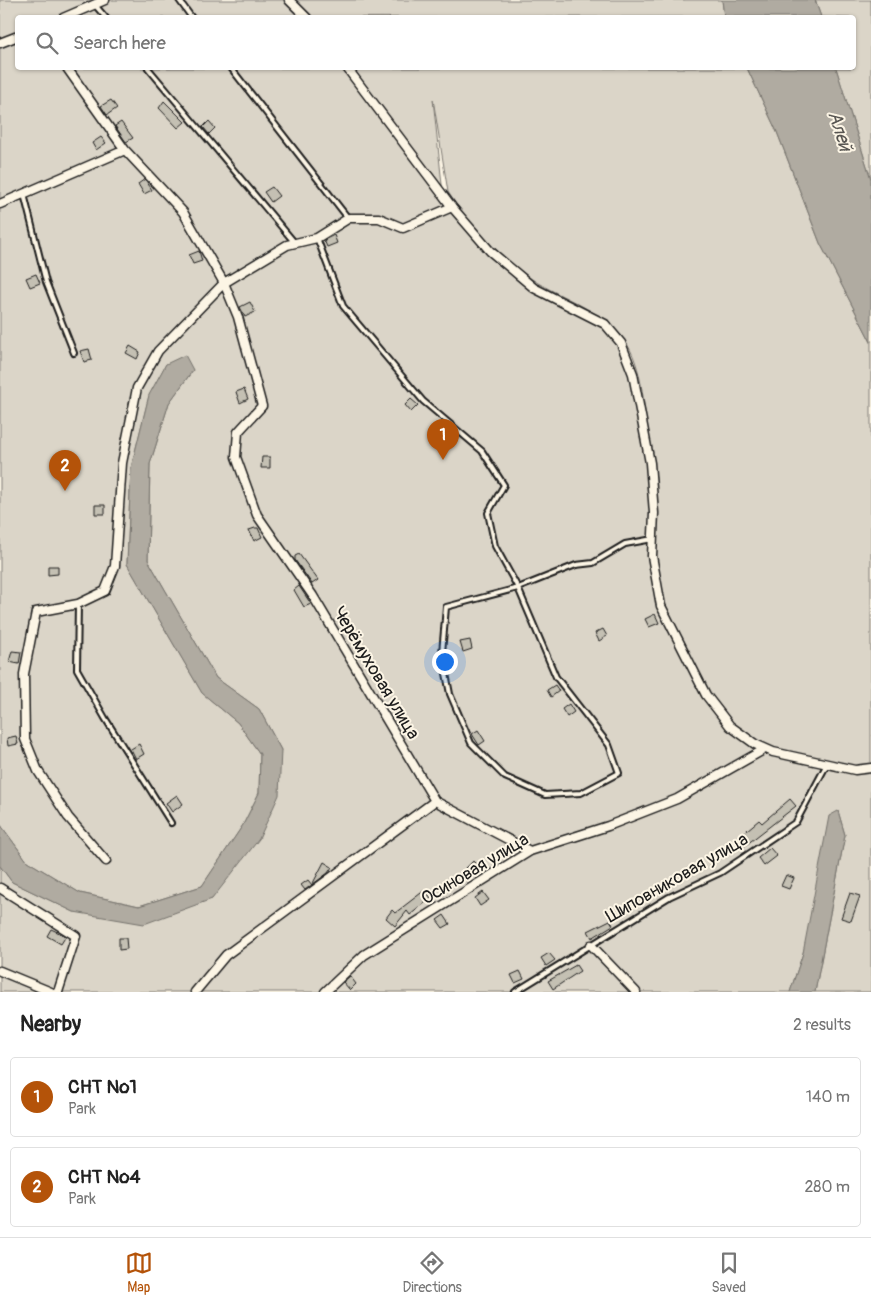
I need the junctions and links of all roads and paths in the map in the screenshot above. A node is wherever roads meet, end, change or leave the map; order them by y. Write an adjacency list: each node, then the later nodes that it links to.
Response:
1 (104, 0): 4 (street)
2 (179, 0): 7 (lane)
3 (289, 0): 8 (street)
4 (95, 5): 5 (street); 6 (lane)
5 (70, 15)
6 (103, 15)
7 (190, 15)
8 (304, 15)
9 (15, 37): 10 (street)
10 (0, 44)
11 (68, 70): 15 (street)
12 (150, 70): 21 (lane)
13 (233, 70): 19 (lane)
14 (349, 70): 18 (street)
15 (125, 150): 16 (street); 22 (street)
16 (24, 194): 17 (street); 23 (lane)
17 (0, 204)
18 (452, 207): 19 (street); 24 (street)
19 (349, 218): 20 (street)
20 (317, 238): 21 (street); 25 (lane)
21 (295, 243): 22 (street)
22 (224, 283): 26 (street); 30 (street, Черёмуховая улица)
23 (74, 353)
24 (653, 539): 25 (lane); 27 (street)
25 (518, 588): 25 (lane)
26 (78, 604): 31 (lane); 33 (street)
27 (765, 749): 28 (street); 32 (street, Осиновая улица)
28 (827, 764): 29 (street); 35 (lane, Шиповниковая улица)
29 (871, 768)
30 (435, 802): 32 (street); 39 (street)
31 (171, 823)
32 (530, 851): 40 (street, Осиновая улица)
33 (106, 861)
34 (0, 888): 38 (street)
35 (592, 945): 41 (lane, Шиповниковая улица); 42 (street)
36 (0, 971): 37 (street)
37 (51, 992)
38 (58, 992)
39 (194, 992)
40 (325, 992)
41 (515, 992)
42 (636, 992)

